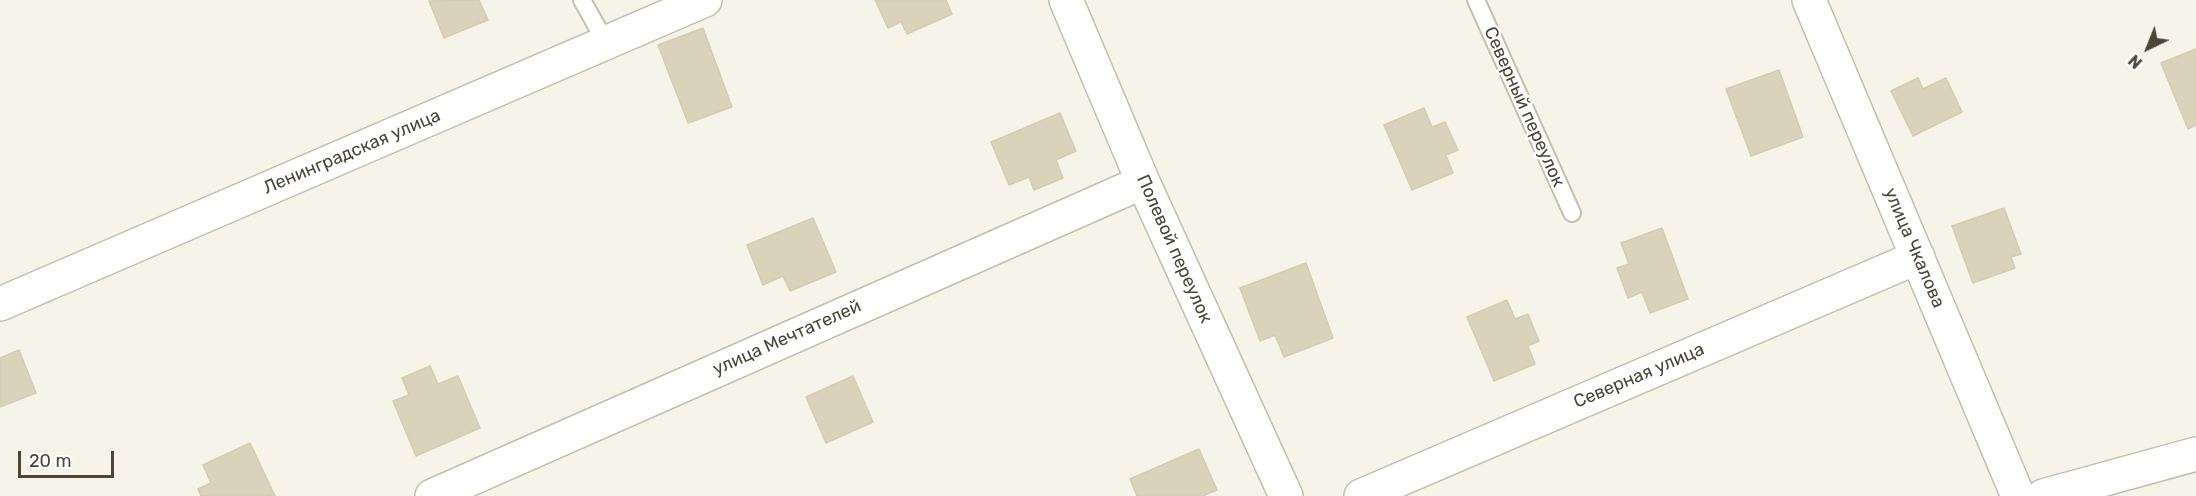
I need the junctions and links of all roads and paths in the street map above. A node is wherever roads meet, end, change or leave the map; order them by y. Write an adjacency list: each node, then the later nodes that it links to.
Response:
1 (582, 0): 6 (lane)
2 (705, 0): 6 (street, Ленинградская улица)
3 (1066, 0): 7 (street, Полевой переулок)
4 (1476, 0): 8 (lane, Северный переулок)
5 (1809, 0): 9 (street, улица Чкалова)
6 (606, 43): 10 (street, Ленинградская улица)
7 (1143, 182): 12 (street, улица Мечтателей); 13 (street, Полевой переулок)
8 (1572, 213)
9 (1918, 257): 14 (street, Северная улица); 15 (street, улица Чкалова)
10 (0, 304)
11 (2196, 454): 16 (street)
12 (432, 496)
13 (1286, 496)
14 (1361, 496)
15 (2018, 496)
16 (2043, 496)

